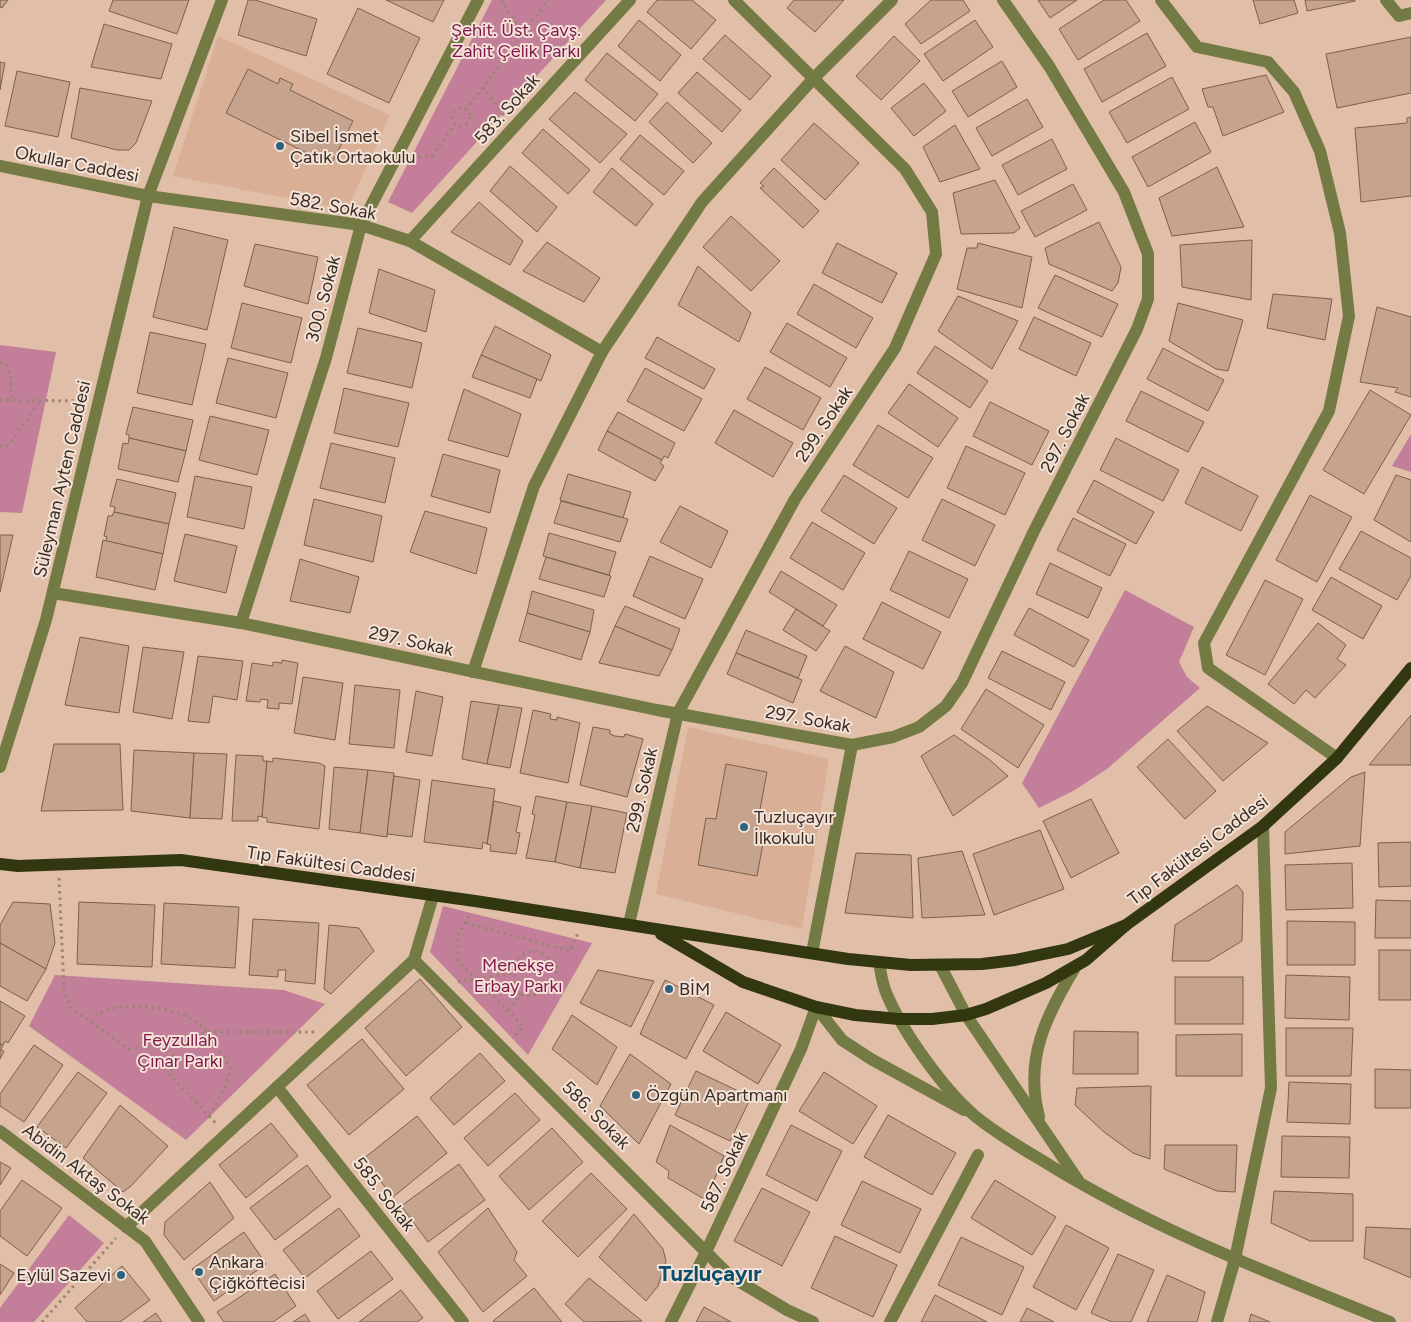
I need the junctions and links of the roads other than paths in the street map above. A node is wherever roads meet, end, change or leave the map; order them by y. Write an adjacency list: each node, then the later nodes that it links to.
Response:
1 (222, 0): 12 (street, Süleyman Ayten Caddesi)
2 (478, 0): 13 (street, 300. Sokak)
3 (630, 0): 14 (street, 583. Sokak)
4 (734, 0): 10 (street, 299. Sokak)
5 (892, 0): 10 (street)
6 (1003, 0): 21 (street, 297. Sokak)
7 (1161, 0): 22 (street)
8 (1386, 0): 9 (street)
9 (1411, 14)
10 (812, 79): 15 (street); 20 (street, 299. Sokak)
11 (0, 166): 12 (street, Okullar Caddesi)
12 (148, 196): 13 (street, 582. Sokak); 16 (street, Süleyman Ayten Caddesi)
13 (361, 225): 14 (street, 582. Sokak); 17 (street, 300. Sokak)
14 (410, 241): 15 (street, 582. Sokak)
15 (602, 352): 19 (street)
16 (53, 593): 17 (street, 297. Sokak); 23 (street, Süleyman Ayten Caddesi)
17 (241, 623): 19 (street, 297. Sokak)
18 (1411, 668): 22 (main road, Tıp Fakültesi Caddesi)
19 (473, 672): 20 (street, 297. Sokak)
20 (678, 713): 21 (street, 297. Sokak); 27 (street, 299. Sokak)
21 (852, 745): 30 (street)
22 (1337, 758): 24 (main road, Tıp Fakültesi Caddesi)
23 (0, 767)
24 (1263, 826): 28 (main road, Tıp Fakültesi Caddesi); 46 (street)
25 (0, 864): 26 (main road, Tıp Fakültesi Caddesi)
26 (433, 896): 27 (main road, Tıp Fakültesi Caddesi); 31 (street)
27 (629, 924): 29 (main road, Tıp Fakültesi Caddesi)
28 (1126, 925): 33 (main road); 34 (main road)
29 (654, 930): 30 (main road); 35 (main road)
30 (812, 953): 32 (main road)
31 (414, 960): 38 (street); 45 (street, 586. Sokak)
32 (879, 962): 33 (main road); 37 (street)
33 (940, 965): 36 (street)
34 (1076, 966): 36 (main road); 40 (street)
35 (816, 1007): 37 (main road); 39 (street); 45 (street, 587. Sokak)
36 (966, 1015): 37 (main road); 40 (street)
37 (899, 1019): 39 (street)
38 (277, 1087): 44 (street); 49 (street, 585. Sokak)
39 (974, 1115): 43 (street)
40 (1042, 1127): 43 (street)
41 (0, 1130): 44 (street, Abidin Aktaş Sokak)
42 (978, 1155): 52 (street)
43 (1081, 1184): 46 (street)
44 (126, 1227): 48 (street, Abidin Aktaş Sokak)
45 (706, 1252): 47 (street, 586. Sokak); 50 (street, 587. Sokak)
46 (1235, 1259): 53 (street); 54 (street)
47 (786, 1316): 51 (street, 586. Sokak)
48 (199, 1322)
49 (463, 1322)
50 (670, 1322)
51 (813, 1322)
52 (890, 1322)
53 (1217, 1322)
54 (1390, 1322)

